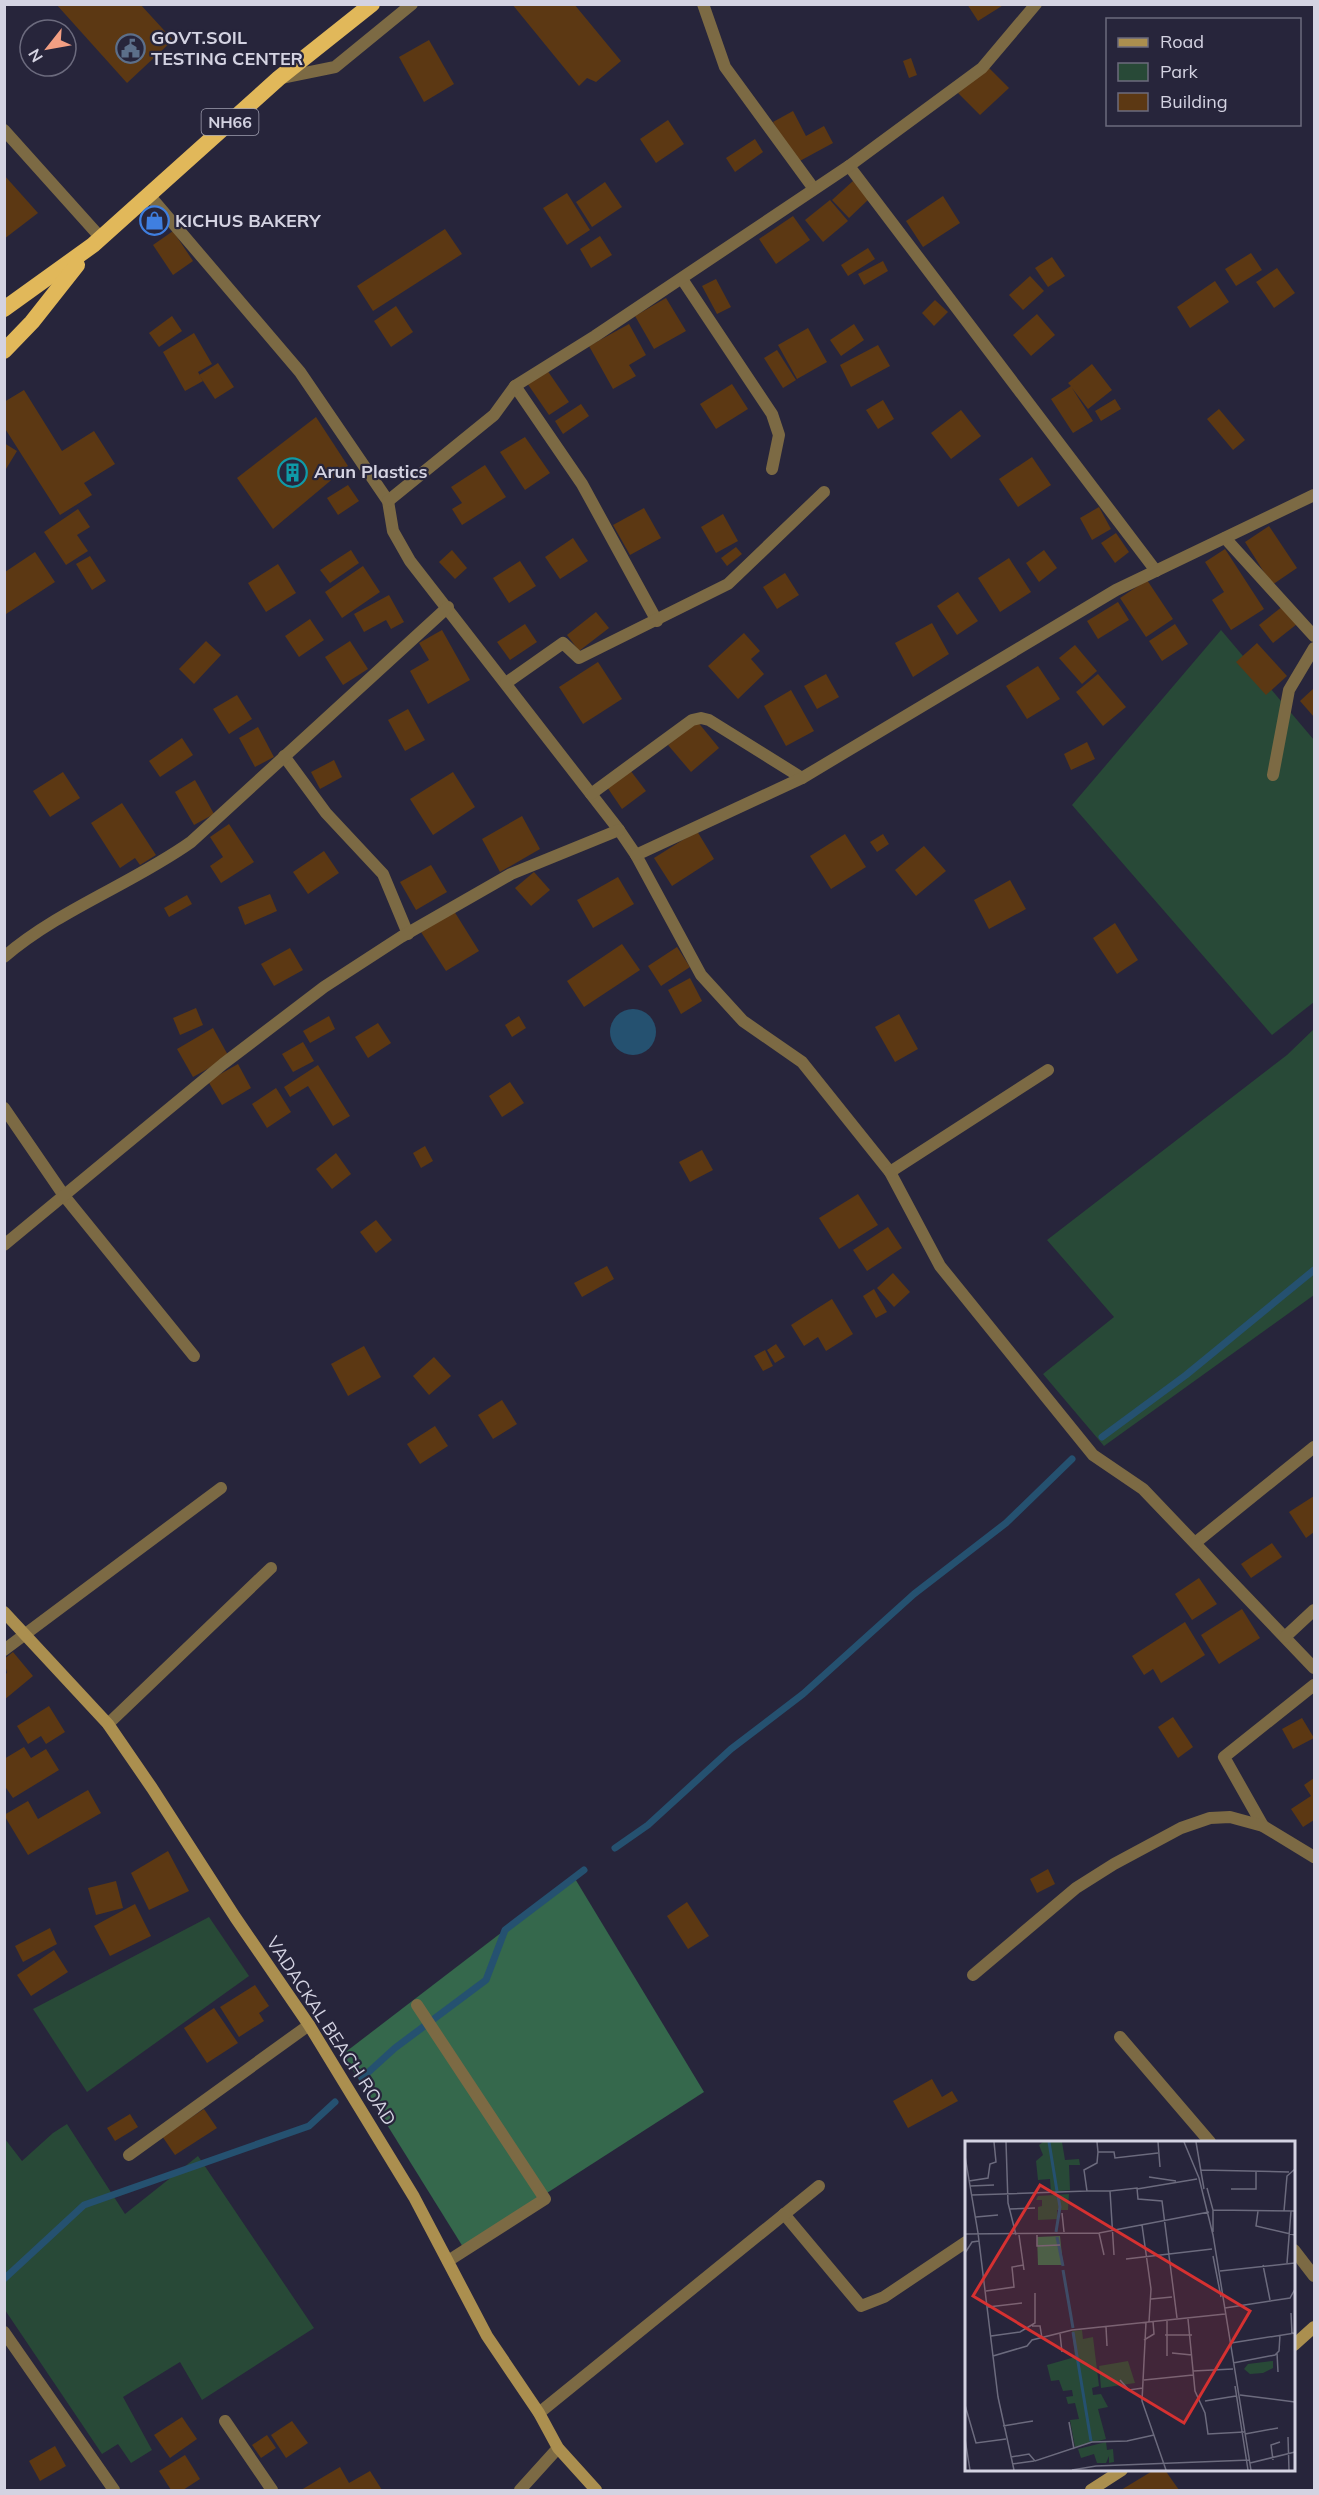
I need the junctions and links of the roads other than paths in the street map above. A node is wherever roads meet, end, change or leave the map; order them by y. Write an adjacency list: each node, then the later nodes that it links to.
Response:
1 (372, 4): 5 (highway, NH66)
2 (412, 4): 5 (street)
3 (704, 4): 8 (street)
4 (1036, 4): 7 (street)
5 (279, 78): 9 (highway, NH66)
6 (4, 130): 10 (street)
7 (849, 166): 8 (street); 20 (street)
8 (814, 189): 11 (street)
9 (149, 195): 10 (highway, NH66); 18 (street)
10 (97, 242): 12 (highway, NH66); 13 (highway, NH66)
11 (682, 279): 14 (street); 15 (street)
12 (4, 309)
13 (4, 351)
14 (515, 386): 18 (street); 22 (street)
15 (772, 469)
16 (824, 492): 22 (street)
17 (1314, 495): 19 (street)
18 (388, 501): 21 (street)
19 (1225, 538): 20 (street); 23 (street)
20 (1156, 571): 28 (street)
21 (448, 607): 25 (street); 26 (street)
22 (657, 621): 25 (street)
23 (1314, 636)
24 (1314, 648): 27 (street)
25 (506, 683): 29 (street)
26 (285, 756): 32 (street); 33 (street)
27 (1273, 775)
28 (802, 778): 29 (street); 31 (street)
29 (591, 794): 30 (street)
30 (619, 830): 31 (street); 32 (street)
31 (636, 855): 36 (street)
32 (408, 934): 37 (street)
33 (4, 957)
34 (1048, 1070): 36 (street)
35 (4, 1108): 37 (street)
36 (890, 1172): 42 (street)
37 (65, 1197): 38 (street); 39 (street)
38 (4, 1245)
39 (194, 1356)
40 (1314, 1447): 42 (street)
41 (221, 1488): 46 (street)
42 (1195, 1543): 47 (street)
43 (271, 1568): 51 (street)
44 (1314, 1610): 47 (street)
45 (4, 1612): 46 (main road, VADACKAL BEACH ROAD)
46 (26, 1635): 48 (street); 51 (main road, VADACKAL BEACH ROAD)
47 (1285, 1637): 49 (street)
48 (4, 1650)
49 (1314, 1668)
50 (1314, 1685): 52 (street)
51 (108, 1724): 56 (main road, VADACKAL BEACH ROAD)
52 (1263, 1826): 53 (street); 54 (street)
53 (1314, 1857)
54 (973, 1975)
55 (420, 2011): 64 (street)
56 (309, 2025): 59 (street); 64 (main road, VADACKAL BEACH ROAD)
57 (1120, 2037): 58 (street)
58 (1209, 2141)
59 (129, 2155)
60 (819, 2186): 61 (street)
61 (784, 2214): 62 (street); 69 (street)
62 (965, 2243)
63 (1295, 2252): 65 (street)
64 (448, 2261): 69 (main road, VADACKAL BEACH ROAD)
65 (1314, 2276)
66 (1314, 2327): 68 (main road)
67 (4, 2332): 73 (street)
68 (1295, 2343)
69 (539, 2413): 71 (main road, VADACKAL BEACH ROAD)
70 (225, 2421): 74 (street)
71 (558, 2448): 75 (street); 76 (main road, VADACKAL BEACH ROAD)
72 (1119, 2471): 77 (main road)
73 (114, 2490)
74 (272, 2490)
75 (520, 2490)
76 (596, 2490)
77 (1091, 2490)

